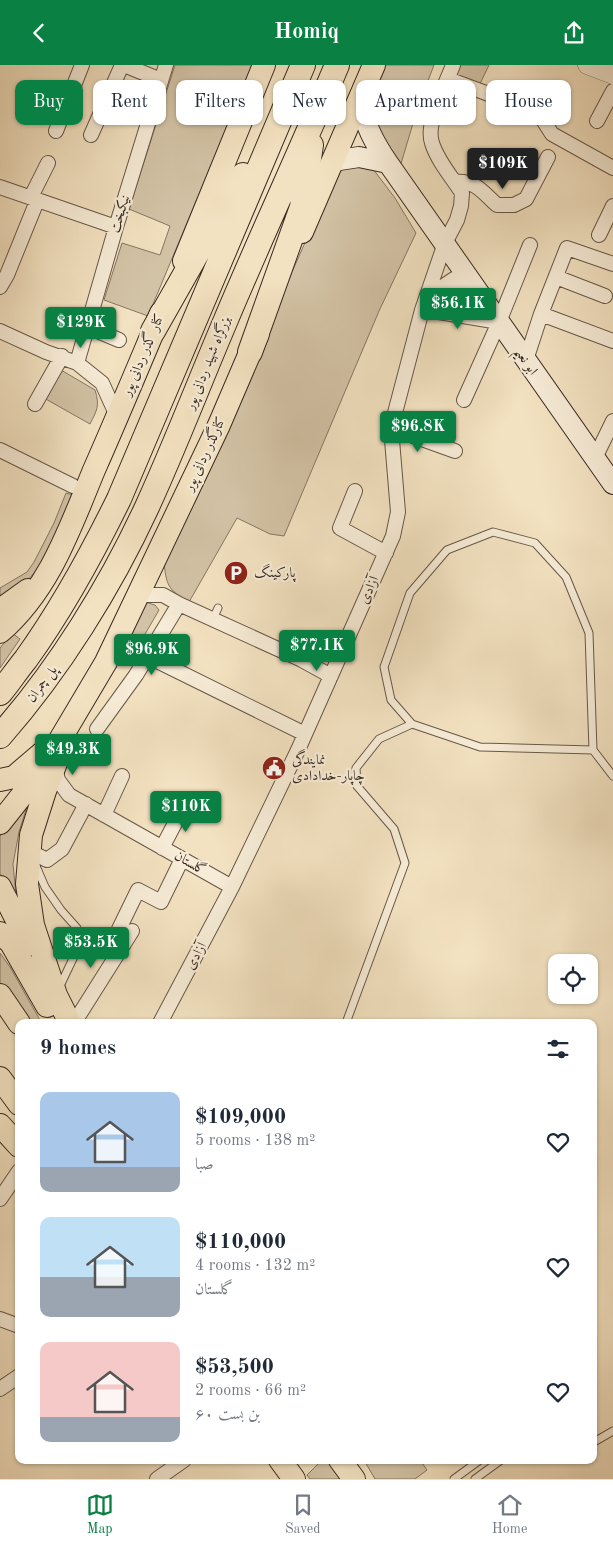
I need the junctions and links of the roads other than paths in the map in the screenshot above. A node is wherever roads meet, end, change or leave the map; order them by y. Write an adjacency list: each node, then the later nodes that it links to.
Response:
1 (82, 65): 25 (street)
2 (123, 65): 12 (street); 26 (street)
3 (166, 65): 12 (street, نیکبخت)
4 (264, 65): 50 (main road, کنار گذر ردانی پور)
5 (303, 65): 13 (highway, بزرگراه شهید ردانی پور)
6 (337, 65): 14 (highway, بزرگراه شهید ردانی پور)
7 (374, 65): 15 (main road, کنارگذر ردانی پور)
8 (453, 65): 11 (street, آزادی)
9 (592, 66): 10 (street)
10 (613, 75)
11 (448, 79): 31 (street); 32 (street, آزادی)
12 (161, 80)
13 (297, 80)
14 (331, 80)
15 (368, 80)
16 (613, 91): 18 (street)
17 (356, 107): 28 (main road, کنارگذر ردانی پور)
18 (597, 121)
19 (147, 125): 36 (street, نیکبخت)
20 (274, 125): 50 (highway)
21 (278, 125): 74 (highway, بزرگراه شهید ردانی پور)
22 (312, 125): 75 (highway, بزرگراه شهید ردانی پور)
23 (315, 125): 53 (highway)
24 (366, 125): 30 (main road, ابو نعیم)
25 (56, 131)
26 (92, 135)
27 (548, 157): 32 (street)
28 (333, 161): 30 (main road); 53 (main road, کنارگذر ردانی پور)
29 (48, 163): 34 (street)
30 (388, 163): 38 (main road, ابو نعیم)
31 (613, 168)
32 (455, 182): 38 (street, آزادی)
33 (0, 187): 34 (street)
34 (37, 201): 36 (street); 43 (street)
35 (613, 206): 37 (street)
36 (116, 227): 48 (street, نیکبخت)
37 (598, 235)
38 (445, 243): 42 (main road, ابو نعیم); 45 (street, آزادی)
39 (530, 245): 47 (street)
40 (613, 265): 41 (street)
41 (556, 277): 44 (street); 46 (street)
42 (469, 278): 45 (street); 47 (main road, ابو نعیم)
43 (0, 287)
44 (605, 296)
45 (422, 310): 47 (street); 61 (street, آزادی)
46 (541, 314): 52 (street); 55 (street)
47 (499, 322): 55 (main road, ابو نعیم); 57 (street)
48 (88, 327): 51 (street); 56 (street, نیکبخت)
49 (0, 331): 54 (street)
50 (153, 331): 59 (main road, کنار گذر ردانی پور)
51 (119, 340)
52 (613, 341)
53 (250, 352): 69 (main road, کنارگذر ردانی پور)
54 (62, 357): 56 (street); 58 (street)
55 (526, 360): 64 (main road, ابو نعیم)
56 (77, 363): 59 (street)
57 (464, 400)
58 (35, 404)
59 (117, 416): 73 (main road, کنار گذر ردانی پور)
60 (613, 421): 64 (street)
61 (391, 428): 63 (street); 68 (street, آزادی)
62 (0, 450): 66 (street)
63 (455, 451)
64 (595, 458): 65 (main road, ابو نعیم)
65 (613, 485)
66 (73, 486)
67 (355, 491): 68 (street)
68 (386, 553): 78 (street, آزادی)
69 (149, 573): 70 (main road, کنارگذر ردانی پور); 71 (street)
70 (139, 595): 71 (street); 77 (main road, کنارگذر ردانی پور)
71 (163, 595): 72 (street)
72 (179, 604): 76 (street); 78 (street)
73 (4, 624)
74 (38, 642): 79 (highway, پل چمران)
75 (63, 654): 83 (highway, پل چمران)
76 (147, 656): 81 (street); 82 (street)
77 (106, 662): 85 (main road); 88 (main road); 94 (main road, کنارگذر ردانی پور)
78 (331, 676): 82 (street, آزادی)
79 (0, 693)
80 (412, 725): 84 (lane); 84 (lane); 108 (lane)
81 (97, 729)
82 (305, 735): 99 (street, آزادی)
83 (0, 736)
84 (593, 750): 87 (lane)
85 (55, 767): 89 (street); 90 (main road)
86 (122, 776): 93 (street)
87 (613, 776)
88 (0, 780)
89 (69, 795): 90 (street); 91 (street, گلستان)
90 (42, 799): 96 (main road)
91 (86, 804): 93 (street, گلستان); 96 (street)
92 (185, 804): 95 (street)
93 (104, 815): 95 (street, گلستان)
94 (0, 823)
95 (162, 848): 97 (street, گلستان)
96 (29, 851): 102 (main road); 102 (lane)
97 (182, 859): 99 (street, گلستان); 106 (street)
98 (0, 887): 102 (main road)
99 (232, 887): 107 (street, آزادی)
100 (0, 933): 104 (main road)
101 (0, 995): 103 (main road)
102 (56, 995): 105 (main road)
103 (16, 1019)
104 (54, 1019)
105 (70, 1019)
106 (74, 1019)
107 (162, 1019)
108 (347, 1019)
109 (0, 1078): 110 (main road)
110 (15, 1099)
111 (0, 1125): 112 (main road)
112 (15, 1142)
113 (15, 1174): 114 (street)
114 (5, 1182): 115 (street)
115 (0, 1199)
116 (0, 1319): 117 (street)
117 (15, 1325)
118 (15, 1378): 119 (street)
119 (0, 1389)
120 (613, 1431): 121 (lane)
121 (597, 1440)
122 (178, 1464): 127 (street)
123 (283, 1464): 128 (main road)
124 (343, 1464): 129 (main road)
125 (475, 1464): 130 (lane)
126 (495, 1464): 131 (lane)
127 (157, 1479)
128 (294, 1479)
129 (354, 1479)
130 (454, 1479)
131 (475, 1479)

